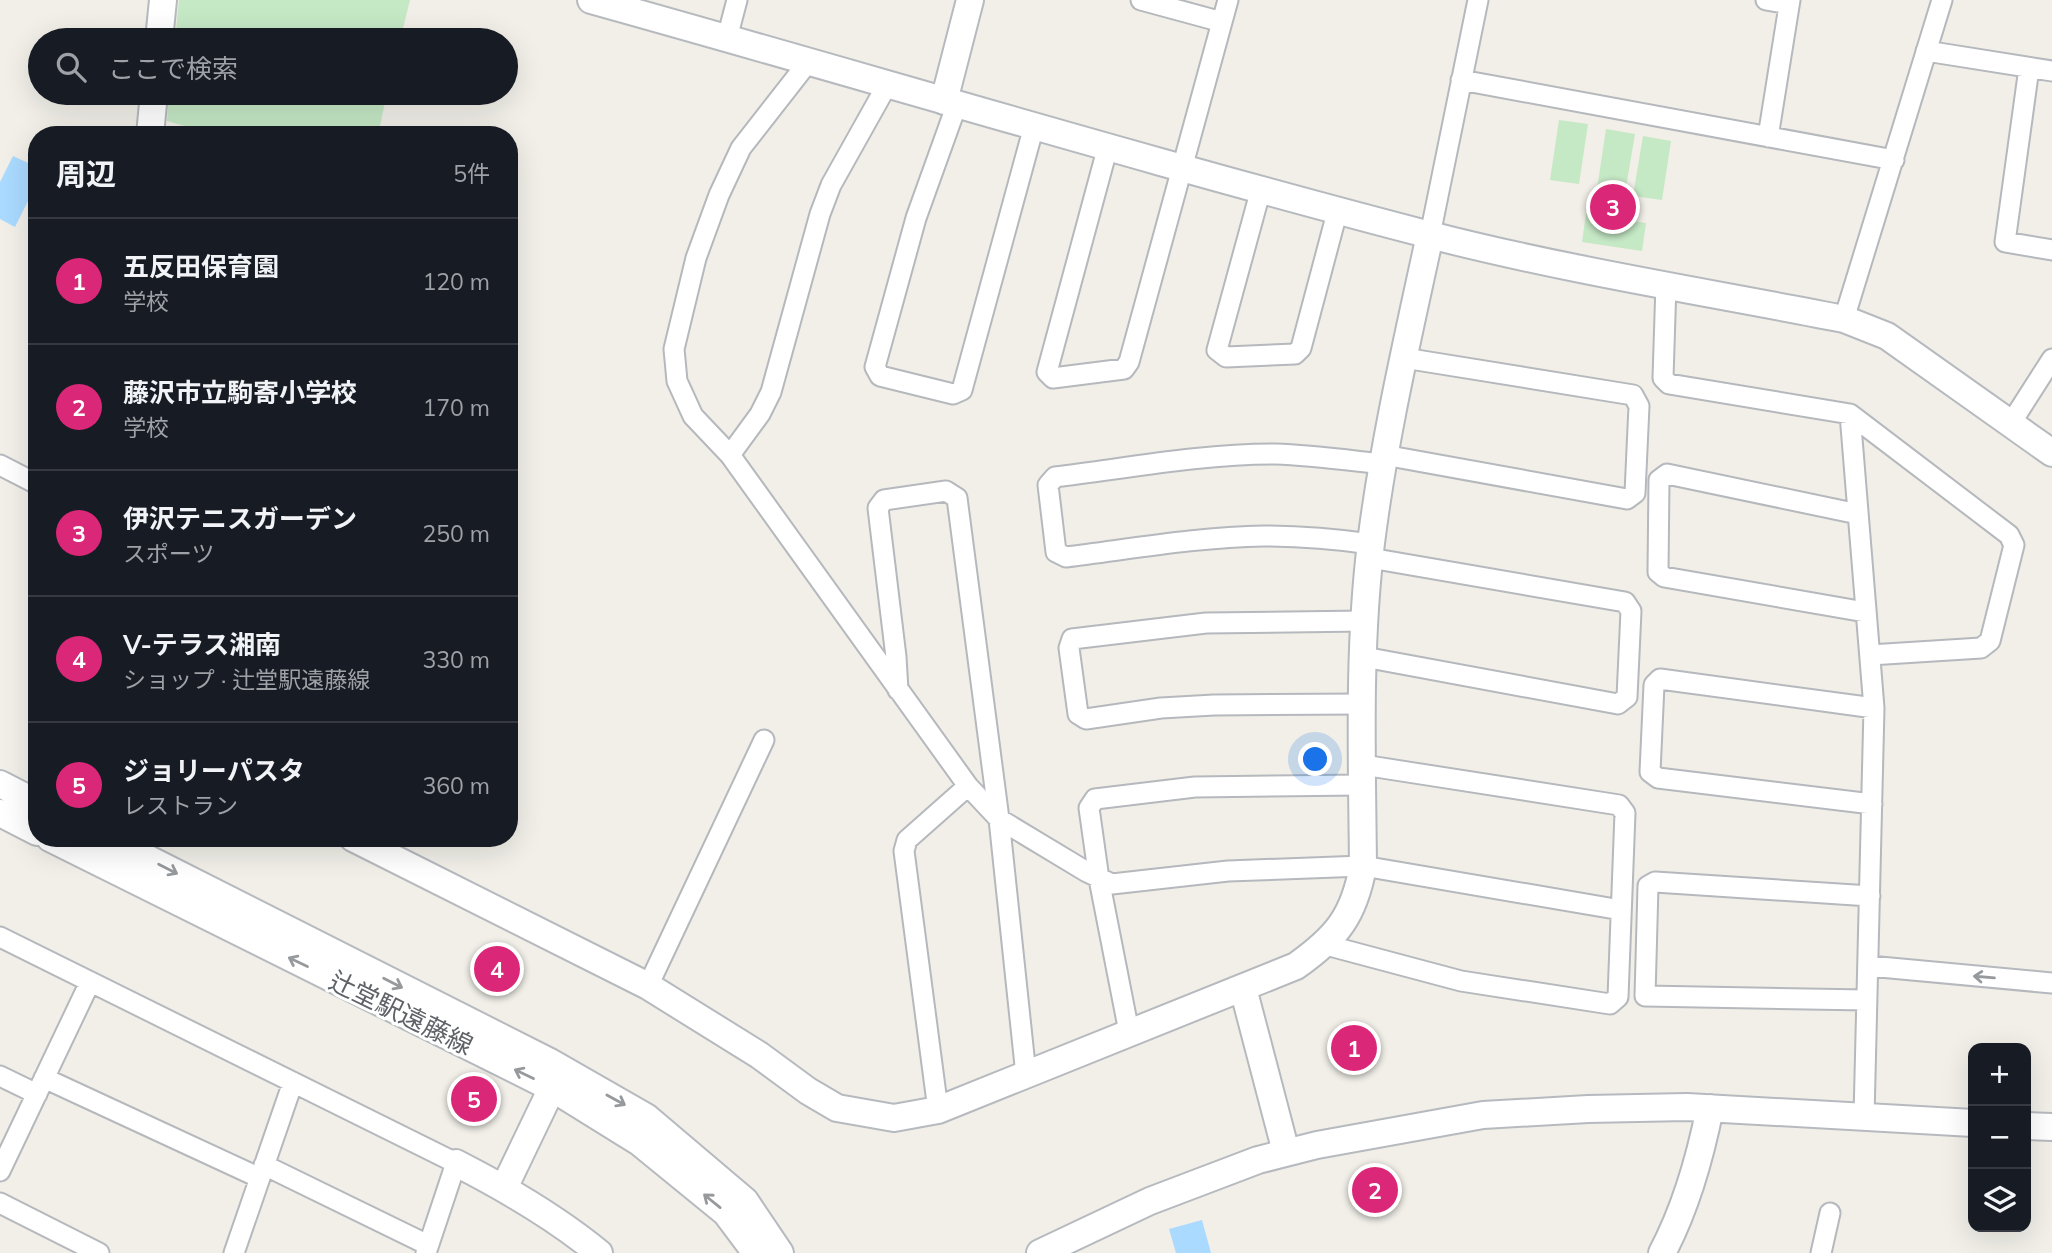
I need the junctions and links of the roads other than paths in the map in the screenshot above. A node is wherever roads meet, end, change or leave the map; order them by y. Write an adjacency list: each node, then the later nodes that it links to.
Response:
1 (163, 0): 12 (street)
2 (591, 0): 13 (street)
3 (737, 0): 13 (street)
4 (971, 0): 20 (street)
5 (1141, 0): 11 (street)
6 (1228, 0): 11 (street)
7 (1478, 0): 18 (street)
8 (1766, 0): 10 (street)
9 (1942, 0): 14 (street)
10 (1789, 2): 24 (street)
11 (1222, 22): 27 (street)
12 (160, 28)
13 (727, 38): 15 (street)
14 (1926, 51): 16 (street); 26 (street)
15 (809, 61): 19 (street); 39 (street)
16 (2029, 68): 17 (street); 31 (street)
17 (2052, 71)
18 (1461, 80): 24 (street); 30 (street)
19 (887, 85): 20 (street); 39 (street)
20 (951, 103): 23 (street); 23 (street)
21 (153, 105): 22 (street)
22 (151, 126)
23 (1034, 126): 25 (street)
24 (1768, 137): 26 (street)
25 (1108, 146): 27 (street); 27 (street)
26 (1894, 160): 33 (street)
27 (1183, 167): 28 (street)
28 (1261, 189): 29 (street); 29 (street)
29 (1338, 209): 30 (street)
30 (1430, 235): 32 (street); 34 (street)
31 (2052, 250)
32 (1666, 284): 33 (street); 36 (street)
33 (1844, 318): 37 (street)
34 (1404, 358): 40 (street); 40 (street)
35 (2052, 359): 37 (street)
36 (1850, 414): 43 (street); 47 (street)
37 (2011, 423): 38 (street)
38 (2052, 453)
39 (730, 455): 49 (street)
40 (1383, 459): 44 (street); 44 (street)
41 (0, 465): 42 (street)
42 (28, 479)
43 (1858, 514): 45 (street); 45 (street)
44 (1370, 551): 46 (street); 48 (street)
45 (1865, 612): 47 (street)
46 (1365, 621): 48 (street); 50 (street)
47 (1870, 655): 51 (street)
48 (1364, 657): 50 (street)
49 (898, 691): 55 (street); 59 (street)
50 (1363, 704): 53 (street)
51 (1874, 708): 57 (street); 57 (street)
52 (764, 740): 73 (street)
53 (1362, 775): 64 (street); 65 (street); 67 (street)
54 (0, 784): 56 (street)
55 (968, 786): 59 (street); 83 (street)
56 (28, 798)
57 (1872, 804): 66 (street)
58 (0, 813): 60 (street)
59 (999, 819): 65 (street); 77 (street)
60 (28, 827)
61 (76, 847): 81 (street, 辻堂駅遠藤線, one-way to 61)
62 (125, 847): 100 (street, 辻堂駅遠藤線, one-way to 100)
63 (371, 847): 73 (street)
64 (1363, 866): 65 (street); 67 (street); 69 (street)
65 (1099, 878): 76 (street)
66 (1870, 896): 70 (street); 75 (street)
67 (1621, 910): 69 (street)
68 (0, 937): 71 (street)
69 (1326, 944): 74 (street)
70 (1869, 966): 72 (street, one-way to 70); 75 (street)
71 (90, 982): 79 (street); 80 (street)
72 (2052, 983)
73 (648, 986): 83 (street)
74 (1243, 988): 76 (street); 88 (street)
75 (1866, 1000): 84 (street)
76 (1129, 1032): 77 (street)
77 (1026, 1075): 83 (street)
78 (0, 1076): 80 (street)
79 (293, 1082): 89 (street); 91 (street)
80 (40, 1086): 90 (street); 91 (street)
81 (552, 1088): 92 (street); 99 (street, 辻堂駅遠藤線, one-way to 81)
82 (1710, 1108): 84 (street); 88 (street); 102 (street)
83 (938, 1110)
84 (1864, 1117): 85 (street)
85 (1968, 1123)
86 (2031, 1126): 87 (street)
87 (2052, 1127)
88 (1286, 1152): 101 (street)
89 (456, 1163): 92 (street); 95 (street)
90 (0, 1171)
91 (262, 1172): 95 (street); 96 (street)
92 (504, 1188): 98 (street)
93 (0, 1203): 97 (street)
94 (1830, 1213): 103 (street)
95 (427, 1249)
96 (241, 1251)
97 (99, 1253)
98 (599, 1253)
99 (755, 1253)
100 (780, 1253)
101 (1040, 1253)
102 (1662, 1253)
103 (1821, 1253)

